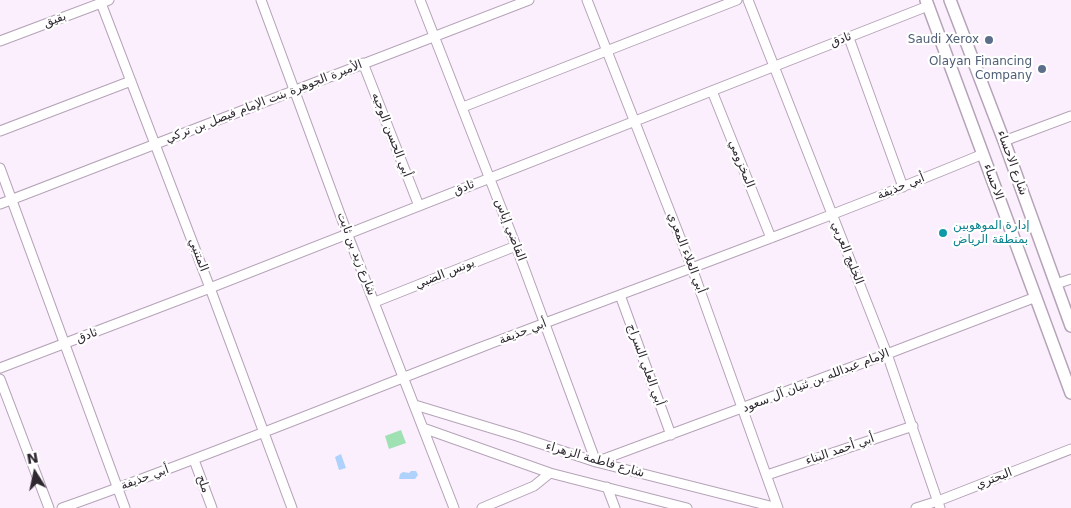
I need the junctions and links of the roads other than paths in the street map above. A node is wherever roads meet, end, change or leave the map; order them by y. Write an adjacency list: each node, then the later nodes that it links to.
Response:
1 (260, 0): 18 (street, شارع زيد بن ثابت)
2 (420, 0): 11 (street, القاضي إياس)
3 (528, 0): 10 (street, الأميرة الجوهرة بنت الإمام فيصل بن تركي)
4 (587, 0): 14 (street, أبي العلاء المعري)
5 (737, 0): 14 (street)
6 (748, 0): 16 (street, الخليج العربي)
7 (950, 0): 24 (main road, شارع الاحساء)
8 (105, 2): 13 (street, بقيق); 17 (street, المتنبي)
9 (927, 3): 12 (street, ثادق); 26 (main road, الاحساء)
10 (504, 4): 11 (street, الأميرة الجوهرة بنت الإمام فيصل بن تركي)
11 (435, 36): 15 (street, الأميرة الجوهرة بنت الإمام فيصل بن تركي); 20 (street, القاضي إياس)
12 (849, 38): 16 (street, ثادق); 29 (street)
13 (0, 41)
14 (607, 51): 20 (street); 22 (street, أبي العلاء المعري)
15 (363, 63): 18 (street, الأميرة الجوهرة بنت الإمام فيصل بن تركي); 32 (street, أبي الحسن الوجيه)
16 (774, 66): 19 (street, ثادق); 33 (street, الخليج العربي)
17 (131, 81): 23 (street); 25 (street, المتنبي)
18 (293, 89): 25 (street, الأميرة الجوهرة بنت الإمام فيصل بن تركي); 34 (street, شارع زيد بن ثابت)
19 (712, 91): 22 (street, ثادق); 35 (street, المخزومي)
20 (463, 107): 28 (street, القاضي إياس)
21 (1071, 116): 24 (street)
22 (635, 121): 28 (street, ثادق); 37 (street, أبي العلاء المعري)
23 (0, 131)
24 (1004, 141): 39 (main road, شارع الاحساء)
25 (154, 144): 30 (street, الأميرة الجوهرة بنت الإمام فيصل بن تركي); 40 (street, المتنبي)
26 (983, 154): 29 (street, أبي حذيفة); 42 (main road, الاحساء)
27 (0, 168): 30 (street)
28 (490, 177): 32 (street, ثادق); 36 (street, القاضي إياس)
29 (903, 187): 33 (street, أبي حذيفة)
30 (12, 199): 31 (street, الأميرة الجوهرة بنت الإمام فيصل بن تركي); 46 (street)
31 (0, 204)
32 (419, 206): 34 (street, ثادق)
33 (832, 215): 35 (street, أبي حذيفة); 47 (street, الخليج العربي)
34 (347, 233): 40 (street, ثادق); 43 (street, شارع زيد بن ثابت)
35 (771, 238): 37 (street, أبي حذيفة)
36 (516, 246): 43 (street, يونس الضبي); 44 (street, القاضي إياس)
37 (692, 268): 41 (street, أبي حذيفة); 53 (street, أبي العلاء المعري)
38 (1071, 279): 39 (street)
39 (1056, 284): 45 (main road, شارع الاحساء)
40 (210, 288): 46 (street, ثادق); 56 (street, المتنبي)
41 (620, 295): 44 (street, أبي حذيفة); 57 (street, أبي العلي السراج)
42 (1036, 297): 47 (street, الإمام عبدالله بن ثنيان آل سعود); 51 (main road, الاحساء)
43 (375, 302): 49 (street, شارع زيد بن ثابت)
44 (545, 323): 49 (street, أبي حذيفة); 60 (street, القاضي إياس)
45 (1071, 326)
46 (66, 344): 48 (street, ثادق); 64 (street)
47 (887, 354): 53 (street, الإمام عبدالله بن ثنيان آل سعود); 54 (street, الخليج العربي)
48 (0, 368)
49 (404, 377): 52 (street, شارع زيد بن ثابت); 56 (street, أبي حذيفة)
50 (0, 379): 66 (street)
51 (1071, 393)
52 (415, 405): 55 (street, شارع زيد بن ثابت); 60 (street, شارع فاطمة الزهراء)
53 (742, 409): 57 (street, الإمام عبدالله بن ثنيان آل سعود); 62 (street, أبي العلاء المعري)
54 (913, 426): 62 (street, أبي أحمد البناء); 65 (street, الخليج العربي)
55 (424, 428): 61 (street, شارع فاطمة الزهراء); 71 (street, شارع زيد بن ثابت)
56 (265, 433): 59 (street, أبي حذيفة); 70 (street, المتنبي)
57 (670, 435): 60 (street, الإمام عبدالله بن ثنيان آل سعود)
58 (1071, 449): 65 (street, البحتري)
59 (194, 460): 64 (street, أبي حذيفة); 69 (street, ملح)
60 (596, 462): 75 (street, شارع فاطمة الزهراء)
61 (550, 472): 63 (street, شارع فاطمة الزهراء); 72 (street)
62 (767, 475): 75 (street, أبي العلاء المعري)
63 (607, 487): 73 (street); 74 (street, شارع فاطمة الزهراء)
64 (118, 488): 67 (street, أبي حذيفة); 68 (street)
65 (939, 504): 76 (street, البحتري)
66 (49, 508)
67 (62, 508)
68 (125, 508)
69 (212, 508)
70 (292, 508)
71 (454, 508)
72 (482, 508)
73 (615, 508)
74 (687, 508)
75 (778, 508)
76 (916, 508)

